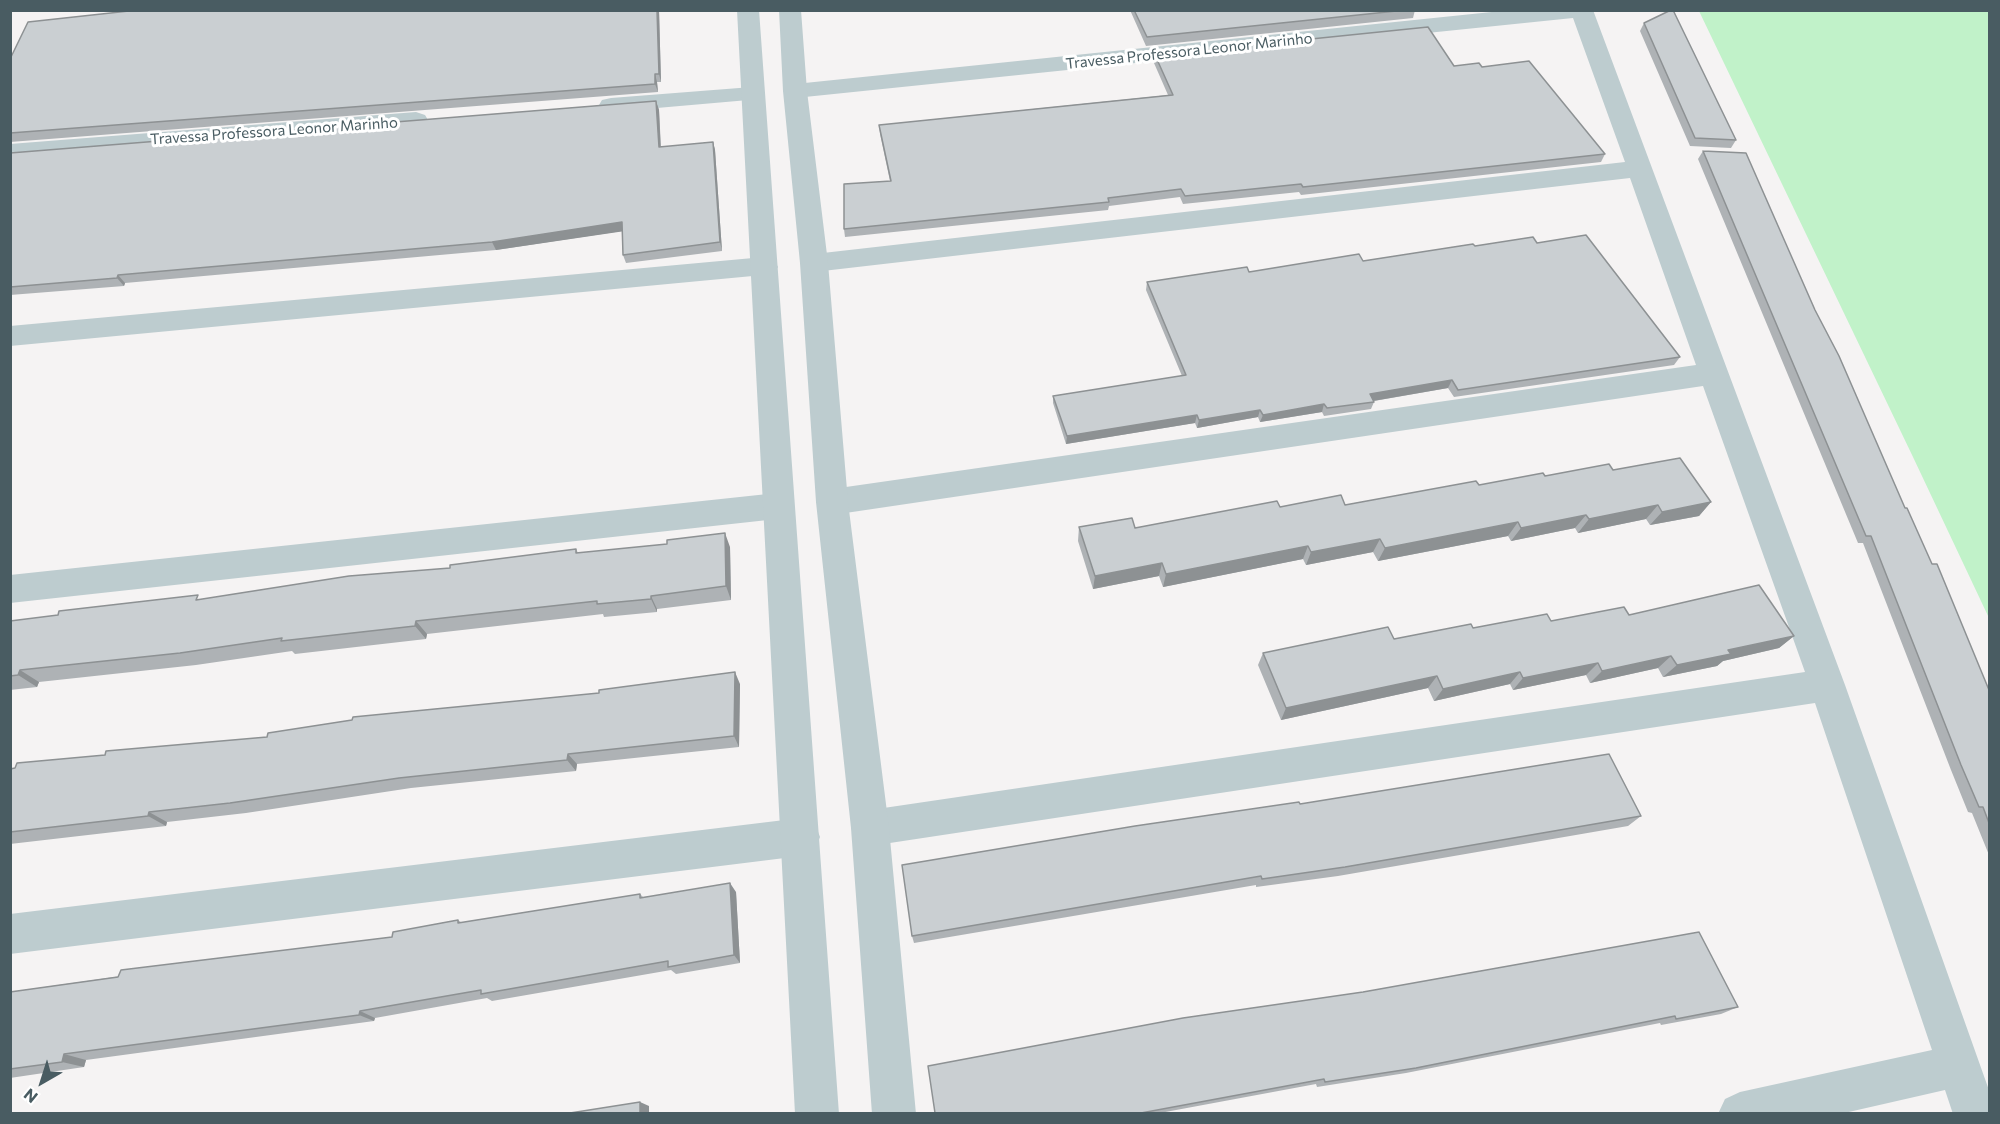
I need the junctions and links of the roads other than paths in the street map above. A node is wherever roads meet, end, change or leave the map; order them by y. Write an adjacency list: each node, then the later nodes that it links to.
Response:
1 (748, 10): 5 (street)
2 (790, 10): 4 (street)
3 (1582, 10): 4 (street, Travessa Professora Leonor Marinho); 9 (street)
4 (795, 91): 10 (street)
5 (752, 94): 6 (street); 11 (street)
6 (588, 107)
7 (434, 119): 8 (street, Travessa Professora Leonor Marinho)
8 (10, 152)
9 (1639, 169): 10 (street); 13 (street)
10 (814, 263): 14 (street)
11 (764, 267): 12 (street); 15 (street)
12 (10, 336)
13 (1714, 373): 14 (street); 17 (street)
14 (832, 502): 18 (street)
15 (777, 506): 16 (street); 19 (street)
16 (10, 589)
17 (1827, 685): 18 (street); 21 (street)
18 (870, 828): 23 (street)
19 (801, 837): 20 (street); 22 (street)
20 (10, 934)
21 (1957, 1066): 24 (street); 25 (street)
22 (817, 1113)
23 (894, 1113)
24 (1740, 1113)
25 (1975, 1113)

